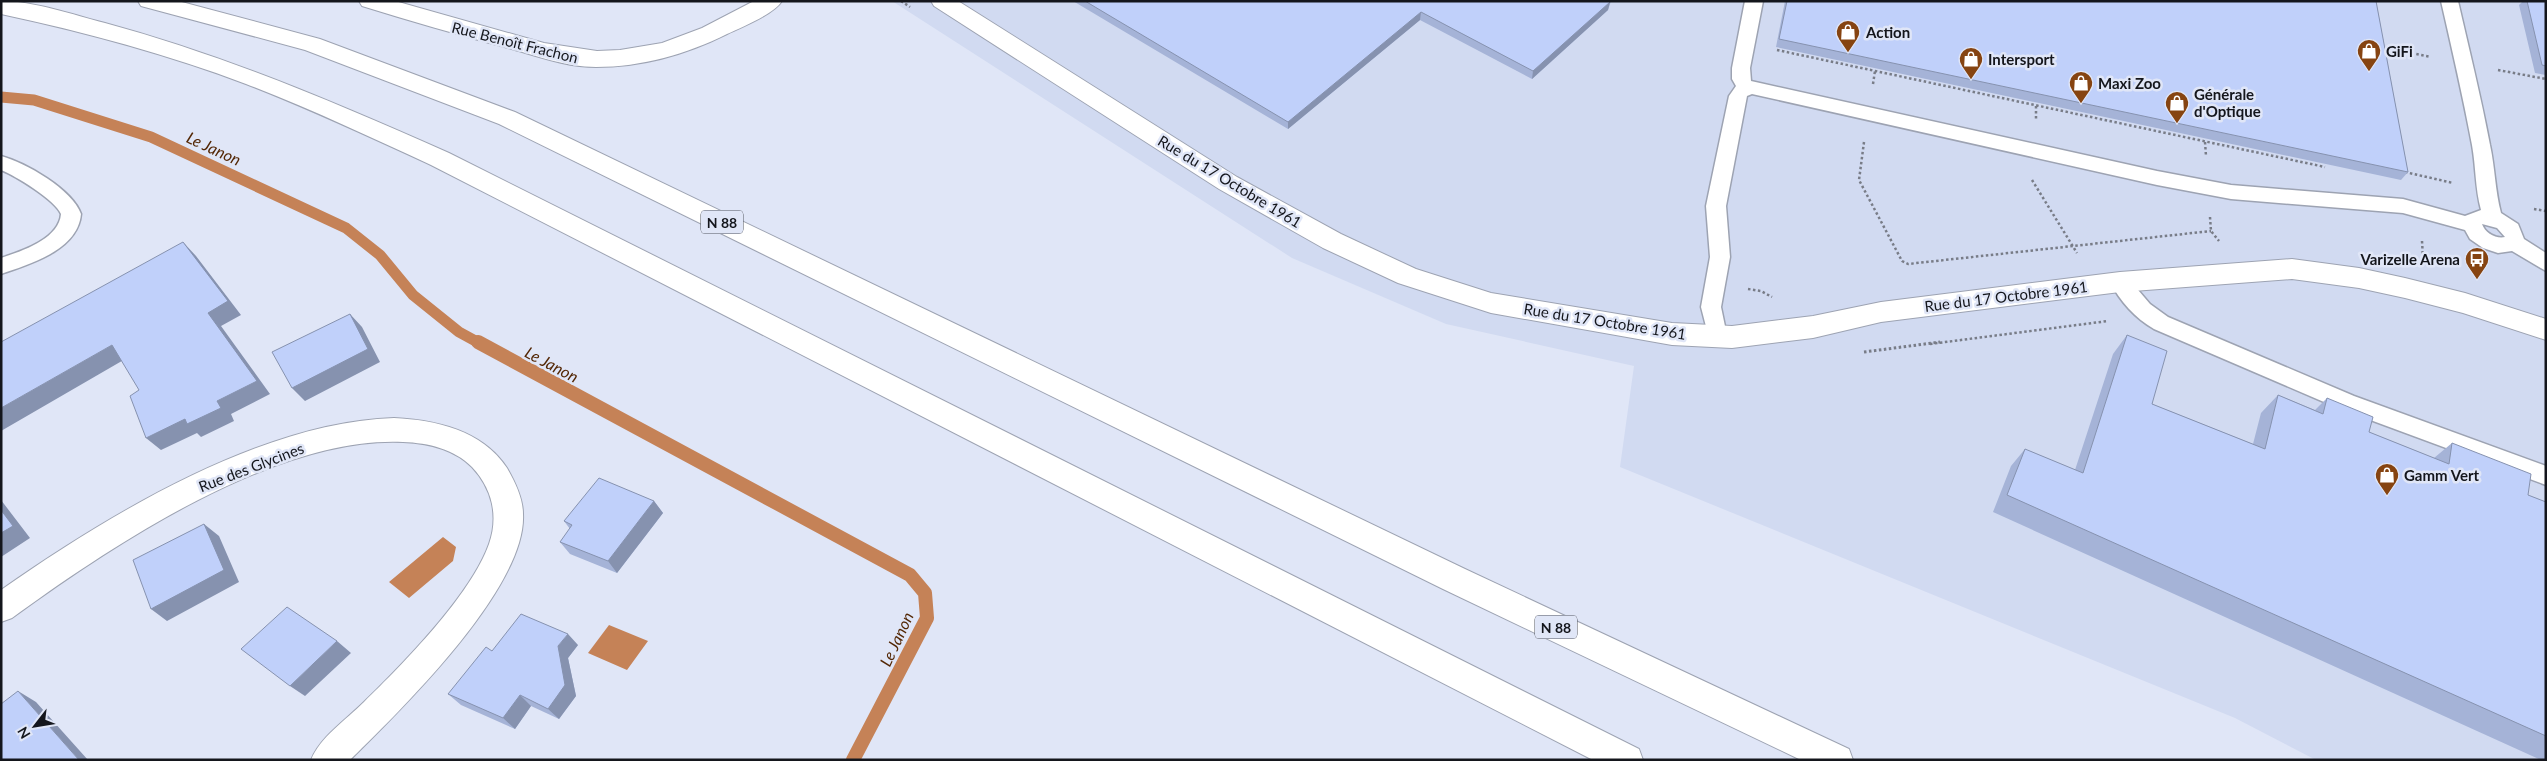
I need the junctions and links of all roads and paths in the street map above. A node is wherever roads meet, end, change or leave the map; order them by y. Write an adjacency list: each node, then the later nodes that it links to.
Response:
1 (150, 1): 34 (main road, N 88)
2 (370, 1): 3 (main road, Rue Benoît Frachon)
3 (771, 1)
4 (942, 1): 29 (main road, Rue du 17 Octobre 1961)
5 (1754, 1): 11 (lane)
6 (2449, 1): 19 (lane)
7 (1, 7): 33 (main road)
8 (2381, 38): 9 (path)
9 (2384, 57)
10 (1875, 71): 11 (path); 12 (path); 13 (path)
11 (1753, 88): 13 (lane); 29 (lane)
12 (2036, 106): 14 (path); 17 (path)
13 (1869, 112): 14 (lane); 23 (path)
14 (2034, 149): 20 (lane); 23 (path)
15 (1, 162): 26 (lane)
16 (2404, 163): 18 (path)
17 (2330, 168)
18 (2406, 178)
19 (2493, 218): 20 (lane); 22 (lane)
20 (2472, 225): 22 (lane)
21 (2211, 230): 23 (path)
22 (2514, 242): 25 (lane)
23 (2071, 246): 24 (path)
24 (2081, 259)
25 (2546, 263)
26 (1, 266)
27 (2120, 282): 28 (main road, Rue du 17 Octobre 1961); 29 (main road, Rue du 17 Octobre 1961); 30 (lane)
28 (2546, 330)
29 (1717, 336)
30 (2546, 476)
31 (1, 608): 32 (main road, Rue des Glycines)
32 (328, 760)
33 (1627, 760)
34 (1837, 760)

